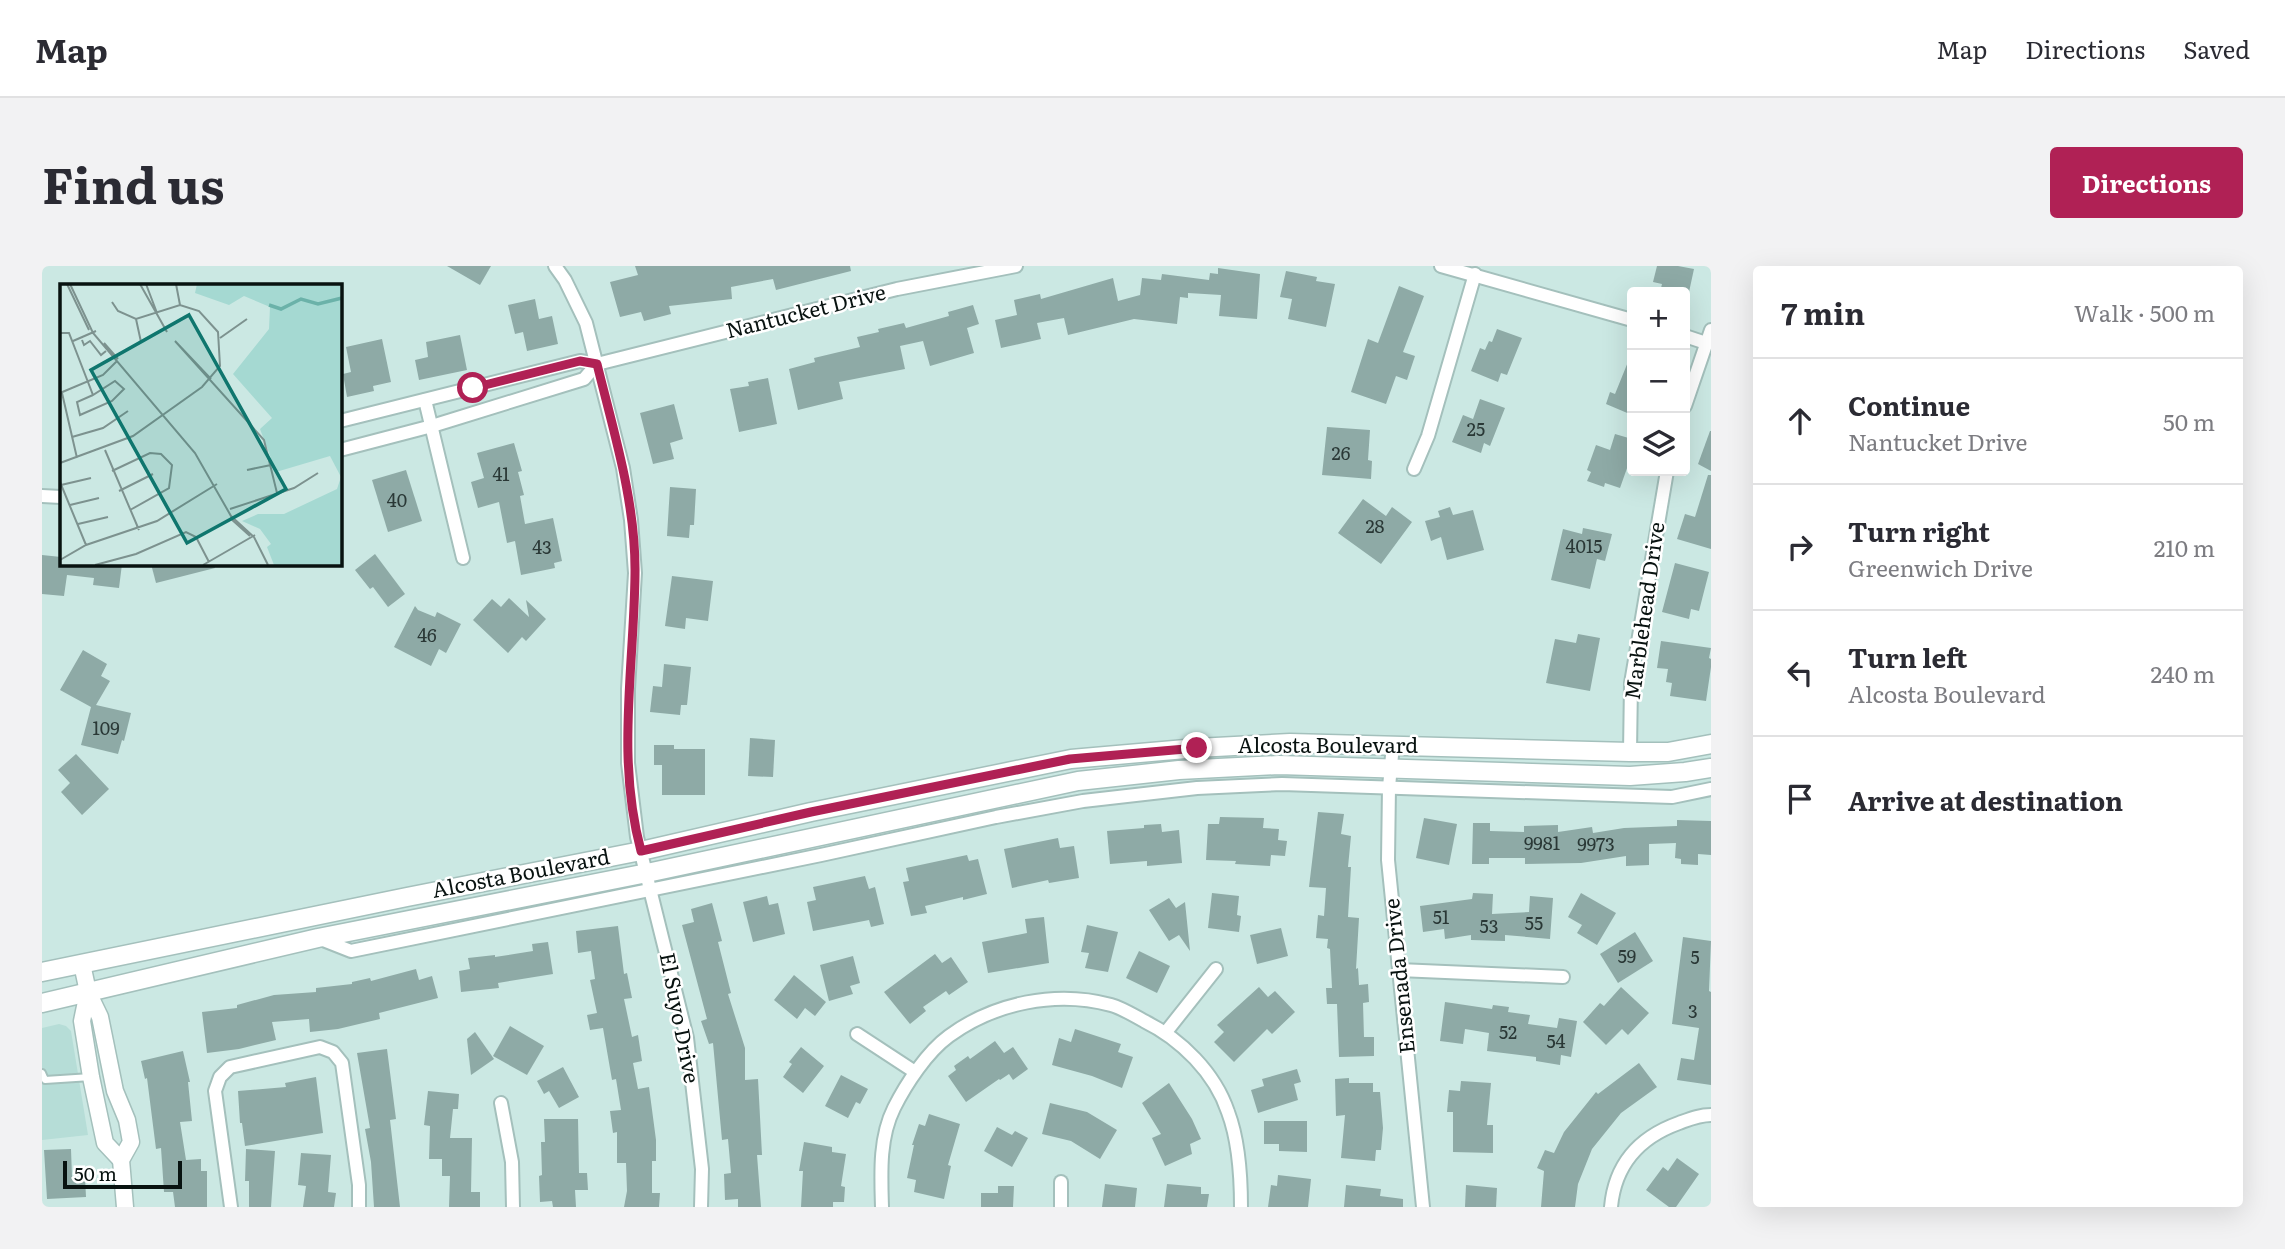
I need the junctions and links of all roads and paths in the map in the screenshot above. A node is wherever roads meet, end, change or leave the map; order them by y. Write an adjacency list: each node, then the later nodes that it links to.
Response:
1 (555, 266): 9 (street, El Suyo Drive)
2 (1016, 266): 9 (street, Nantucket Drive)
3 (1441, 266): 4 (street)
4 (1475, 274): 5 (street); 15 (street)
5 (1627, 319)
6 (1711, 330): 8 (street)
7 (1690, 338): 8 (street)
8 (1706, 343): 10 (street)
9 (597, 364): 11 (street, Nantucket Drive); 13 (street, Nantucket Drive); 28 (street, El Suyo Drive)
10 (1690, 391)
11 (425, 400): 12 (street, Nantucket Drive); 13 (street)
12 (341, 421)
13 (432, 426): 14 (street, Nantucket Drive); 19 (street)
14 (341, 450)
15 (1414, 469)
16 (1666, 476): 22 (street, Marblehead Drive)
17 (42, 496): 18 (street)
18 (60, 497)
19 (463, 558)
20 (1711, 744): 22 (main road, Alcosta Boulevard)
21 (1393, 745): 22 (main road, Alcosta Boulevard); 23 (street, Ensenada Drive); 28 (main road, Alcosta Boulevard)
22 (1630, 752): 25 (main road)
23 (1391, 767): 25 (main road, Alcosta Boulevard); 26 (street, Ensenada Drive); 29 (main road, Alcosta Boulevard)
24 (1711, 768): 25 (main road, Alcosta Boulevard)
25 (1630, 776)
26 (1389, 787): 27 (street, Alcosta Boulevard); 29 (street, Alcosta Boulevard); 32 (street, Ensenada Drive)
27 (1711, 789)
28 (641, 851): 29 (street, El Suyo Drive); 30 (main road, Alcosta Boulevard)
29 (649, 881): 35 (main road, Alcosta Boulevard); 50 (street, El Suyo Drive)
30 (82, 964): 33 (main road, Alcosta Boulevard); 35 (street)
31 (1216, 969): 37 (street)
32 (1399, 970): 34 (street); 54 (street, Ensenada Drive)
33 (42, 972)
34 (1563, 977)
35 (88, 992): 36 (main road, Alcosta Boulevard); 40 (street); 44 (street)
36 (42, 1003)
37 (1166, 1032): 39 (street); 53 (street)
38 (857, 1034): 39 (street)
39 (915, 1072): 51 (street)
40 (91, 1077): 41 (lane); 44 (street)
41 (43, 1078)
42 (501, 1103): 49 (street)
43 (1711, 1115): 55 (street)
44 (121, 1160): 46 (street)
45 (1061, 1182): 52 (street)
46 (125, 1207)
47 (231, 1207): 48 (street)
48 (359, 1207)
49 (513, 1207)
50 (701, 1207)
51 (882, 1207)
52 (1061, 1207)
53 (1241, 1207)
54 (1423, 1207)
55 (1611, 1207)

